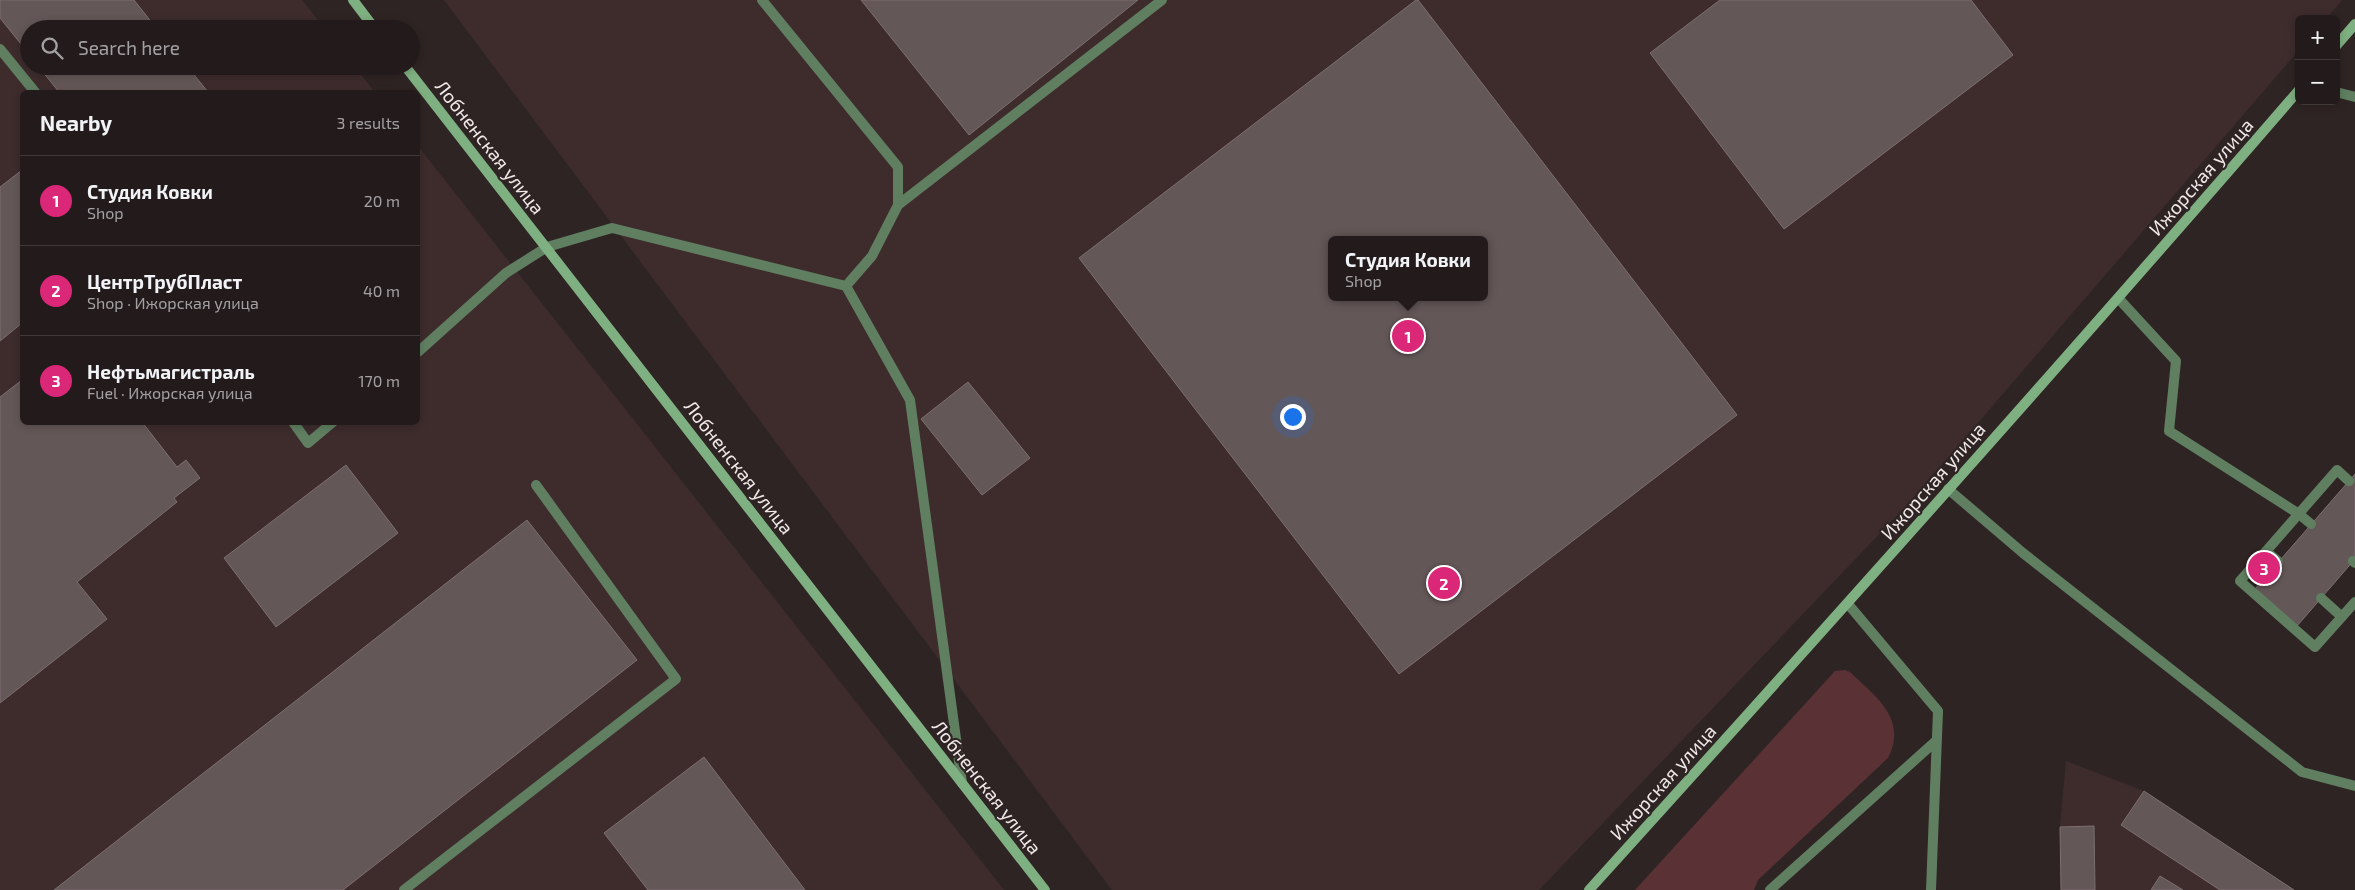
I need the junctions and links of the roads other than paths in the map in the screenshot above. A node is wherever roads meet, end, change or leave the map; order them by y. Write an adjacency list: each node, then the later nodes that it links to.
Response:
1 (353, 0): 4 (street)
2 (762, 0): 15 (lane)
3 (1162, 0): 15 (lane)
4 (368, 20)
5 (2355, 24): 6 (street)
6 (2340, 41)
7 (0, 49): 8 (lane)
8 (20, 74)
9 (21, 75): 11 (lane)
10 (412, 75): 16 (street, Лобненская улица)
11 (33, 90)
12 (2340, 93): 14 (lane)
13 (2295, 95): 18 (street, Ижорская улица)
14 (2355, 97)
15 (898, 205): 17 (lane)
16 (546, 247): 17 (lane); 19 (lane); 34 (street, Лобненская улица)
17 (846, 286): 34 (lane)
18 (2119, 299): 24 (street, Ижорская улица); 25 (lane)
19 (420, 350)
20 (295, 425): 21 (lane)
21 (329, 425)
22 (2349, 481): 25 (lane)
23 (536, 485): 36 (lane)
24 (1948, 489): 31 (street, Ижорская улица); 35 (lane)
25 (2299, 514): 26 (lane); 27 (lane)
26 (2310, 524)
27 (2266, 551): 28 (lane); 32 (lane)
28 (2278, 561)
29 (2321, 598): 32 (lane)
30 (2355, 602): 32 (lane)
31 (1848, 604): 33 (lane); 38 (street, Ижорская улица)
32 (2342, 617)
33 (1937, 740): 39 (lane); 40 (lane)
34 (962, 783): 37 (street, Лобненская улица)
35 (2355, 786)
36 (404, 890)
37 (1045, 890)
38 (1589, 890)
39 (1770, 890)
40 (1931, 890)

